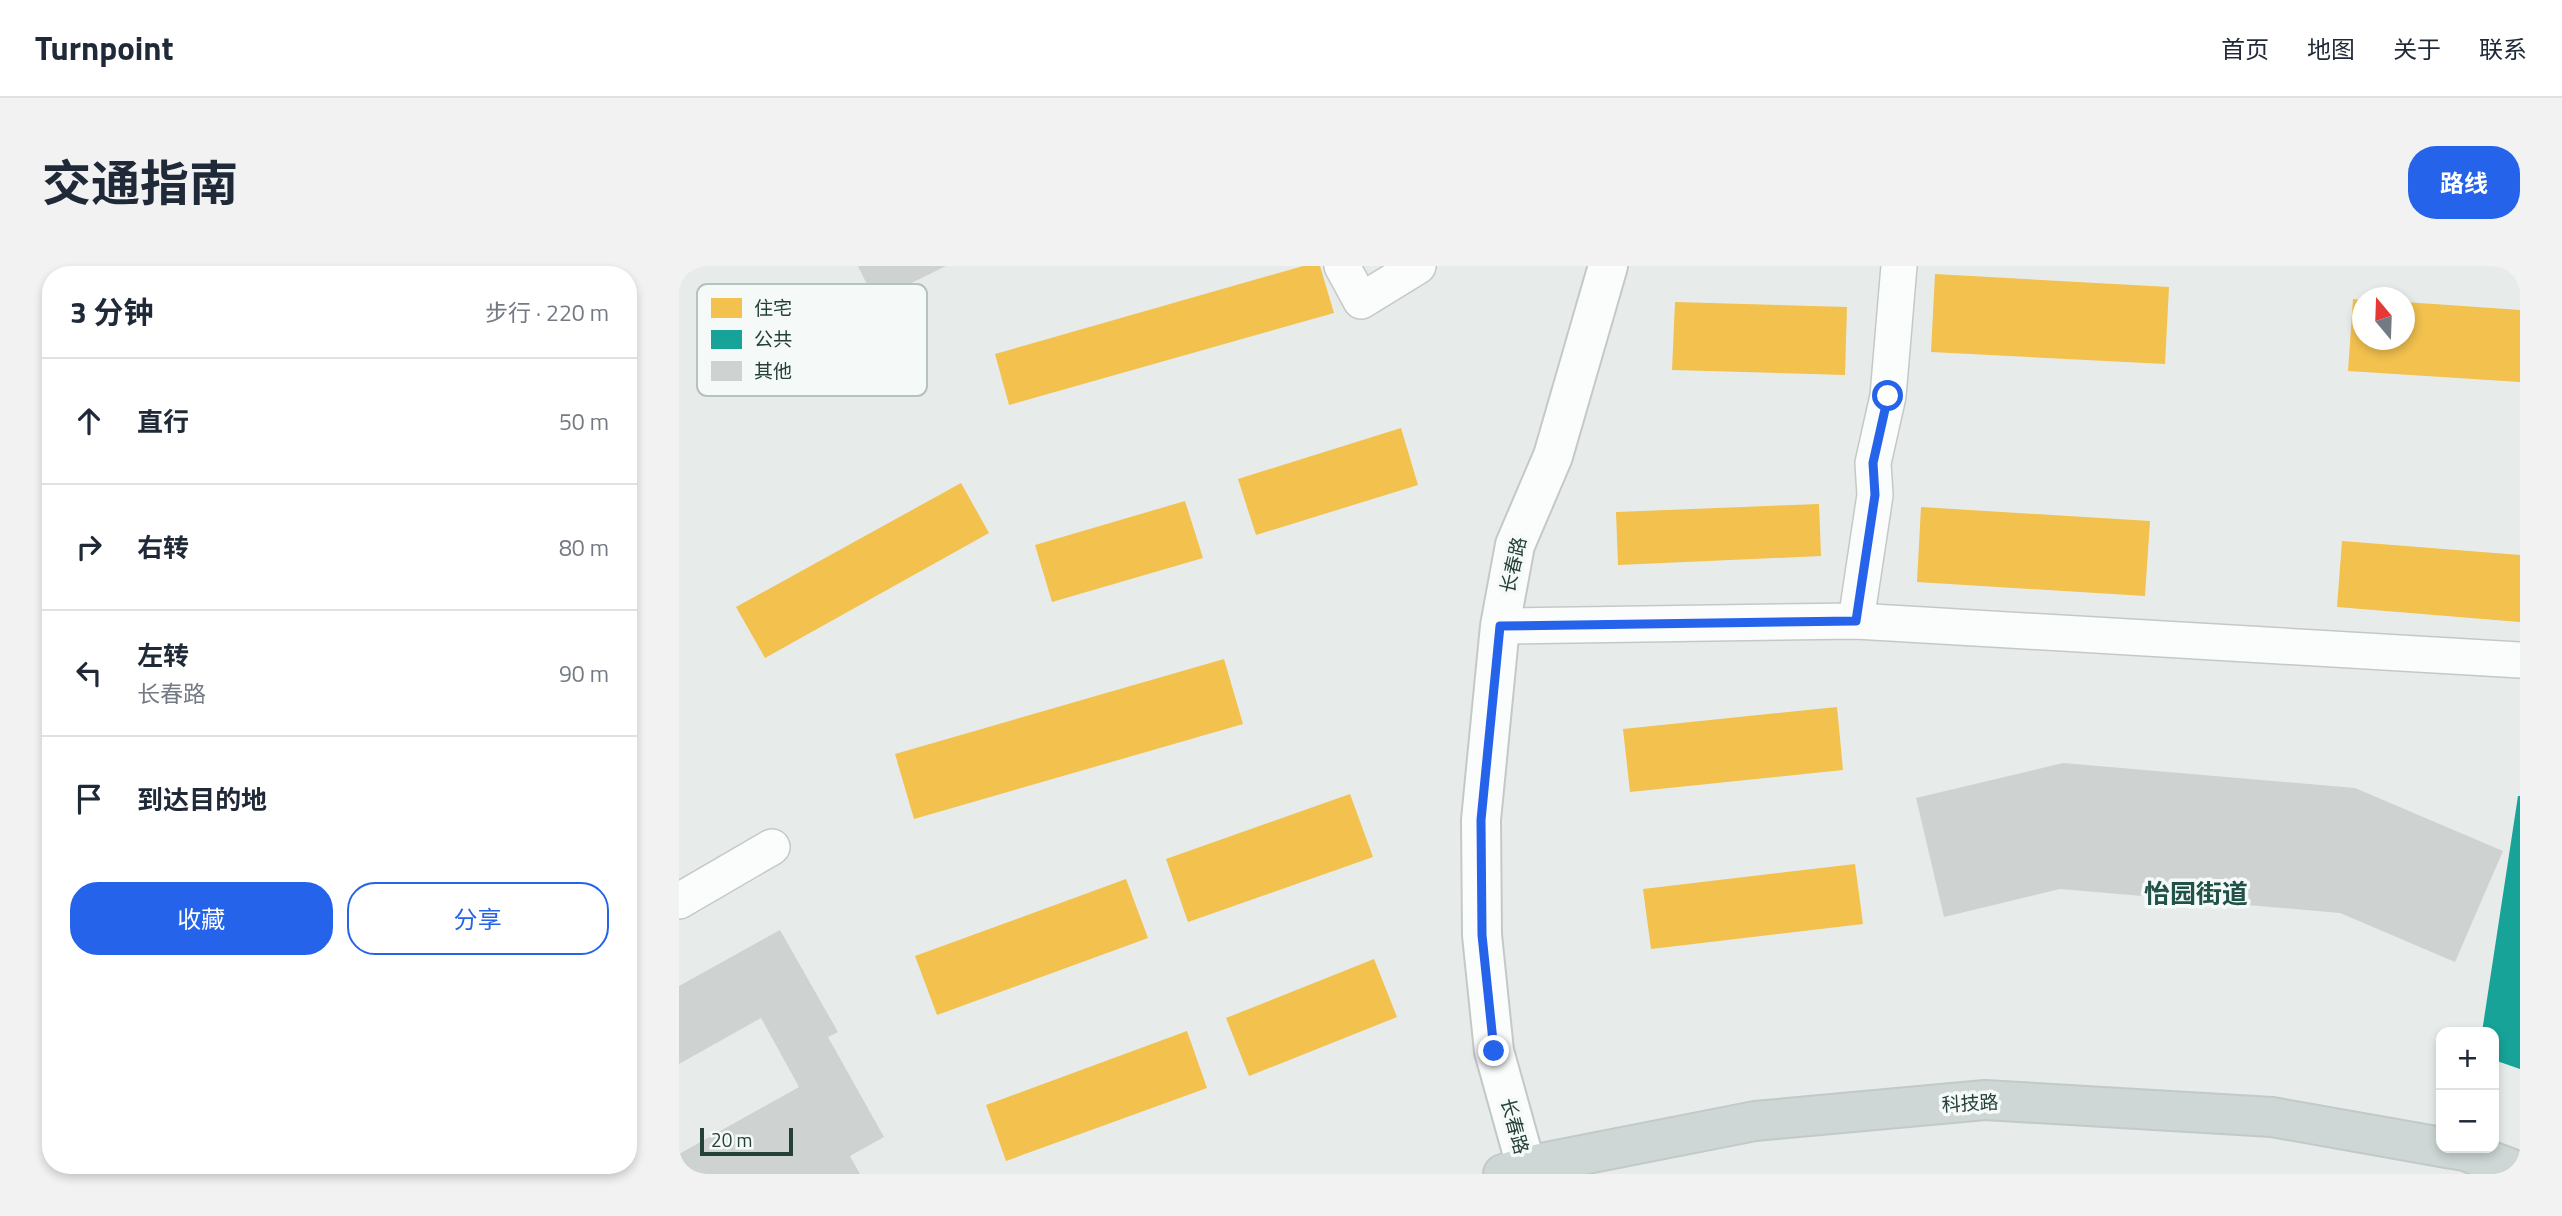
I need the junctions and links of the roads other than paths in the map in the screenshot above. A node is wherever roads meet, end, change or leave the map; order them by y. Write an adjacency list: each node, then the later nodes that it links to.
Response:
1 (1342, 266): 2 (street)
2 (1418, 266)
3 (1608, 266): 6 (street, 长春路)
4 (1899, 266): 5 (street)
5 (1856, 621): 6 (street); 7 (street)
6 (1500, 626): 12 (street, 长春路)
7 (2520, 660)
8 (772, 847): 9 (street)
9 (679, 901)
10 (2436, 1146): 12 (main road, 科技路)
11 (2470, 1153): 13 (main road)
12 (1514, 1170)
13 (2520, 1172)

